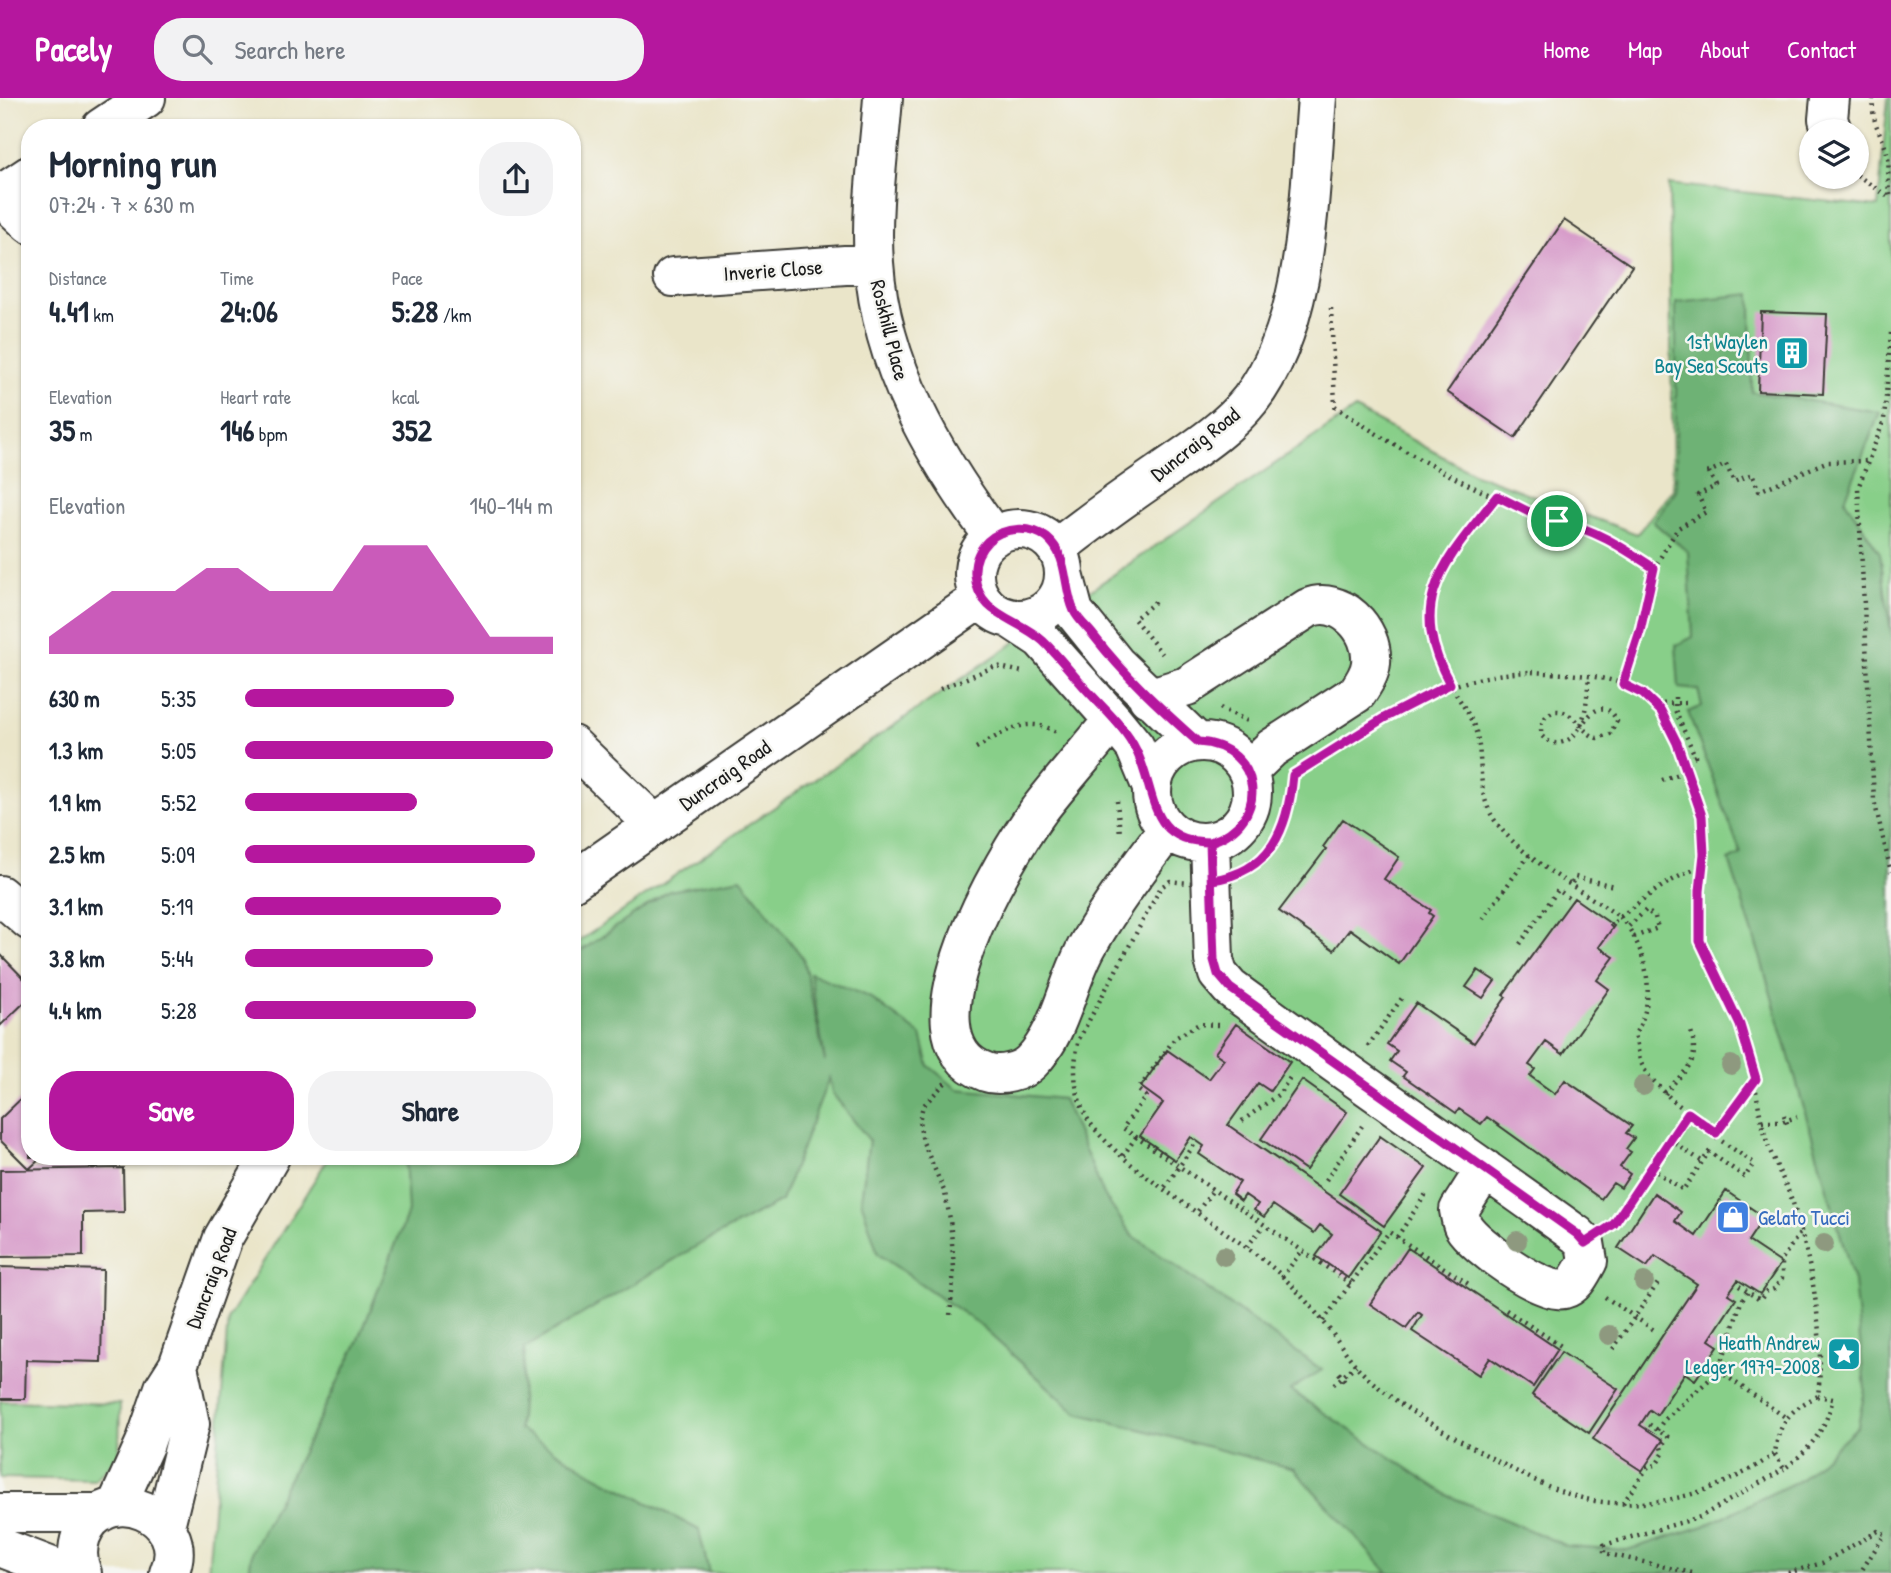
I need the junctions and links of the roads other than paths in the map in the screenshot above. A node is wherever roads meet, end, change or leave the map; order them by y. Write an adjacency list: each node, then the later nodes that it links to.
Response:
1 (146, 98): 5 (street)
2 (883, 98): 10 (street, Roskhill Place)
3 (1317, 98): 13 (street, Duncraig Road)
4 (1830, 98): 6 (street)
5 (114, 119)
6 (1829, 119)
7 (21, 181): 8 (street)
8 (0, 195): 9 (street)
9 (21, 215)
10 (874, 262): 11 (street, Inverie Close); 12 (street, Roskhill Place)
11 (673, 277)
12 (994, 537): 13 (street); 14 (street)
13 (1061, 563): 14 (street, Duncraig Road); 15 (street)
14 (995, 608): 16 (street); 21 (street, Duncraig Road)
15 (1147, 698): 17 (street); 19 (street)
16 (1102, 733): 20 (street); 22 (street)
17 (1198, 742): 19 (street); 20 (street)
18 (581, 754): 21 (street)
19 (1248, 771): 23 (street)
20 (1152, 788): 22 (street)
21 (654, 824): 24 (street, Duncraig Road)
22 (1168, 829): 23 (street)
23 (1210, 842): 28 (street)
24 (581, 876)
25 (0, 895): 26 (street)
26 (21, 913)
27 (265, 1165): 29 (street, Duncraig Road)
28 (1485, 1168): 28 (street)
29 (178, 1366): 30 (street, Duncraig Road); 32 (street)
30 (108, 1510): 31 (street); 32 (street); 35 (street, Duncraig Road)
31 (0, 1513)
32 (165, 1526): 36 (street)
33 (0, 1547): 34 (street)
34 (68, 1573)
35 (82, 1573)
36 (169, 1573)

